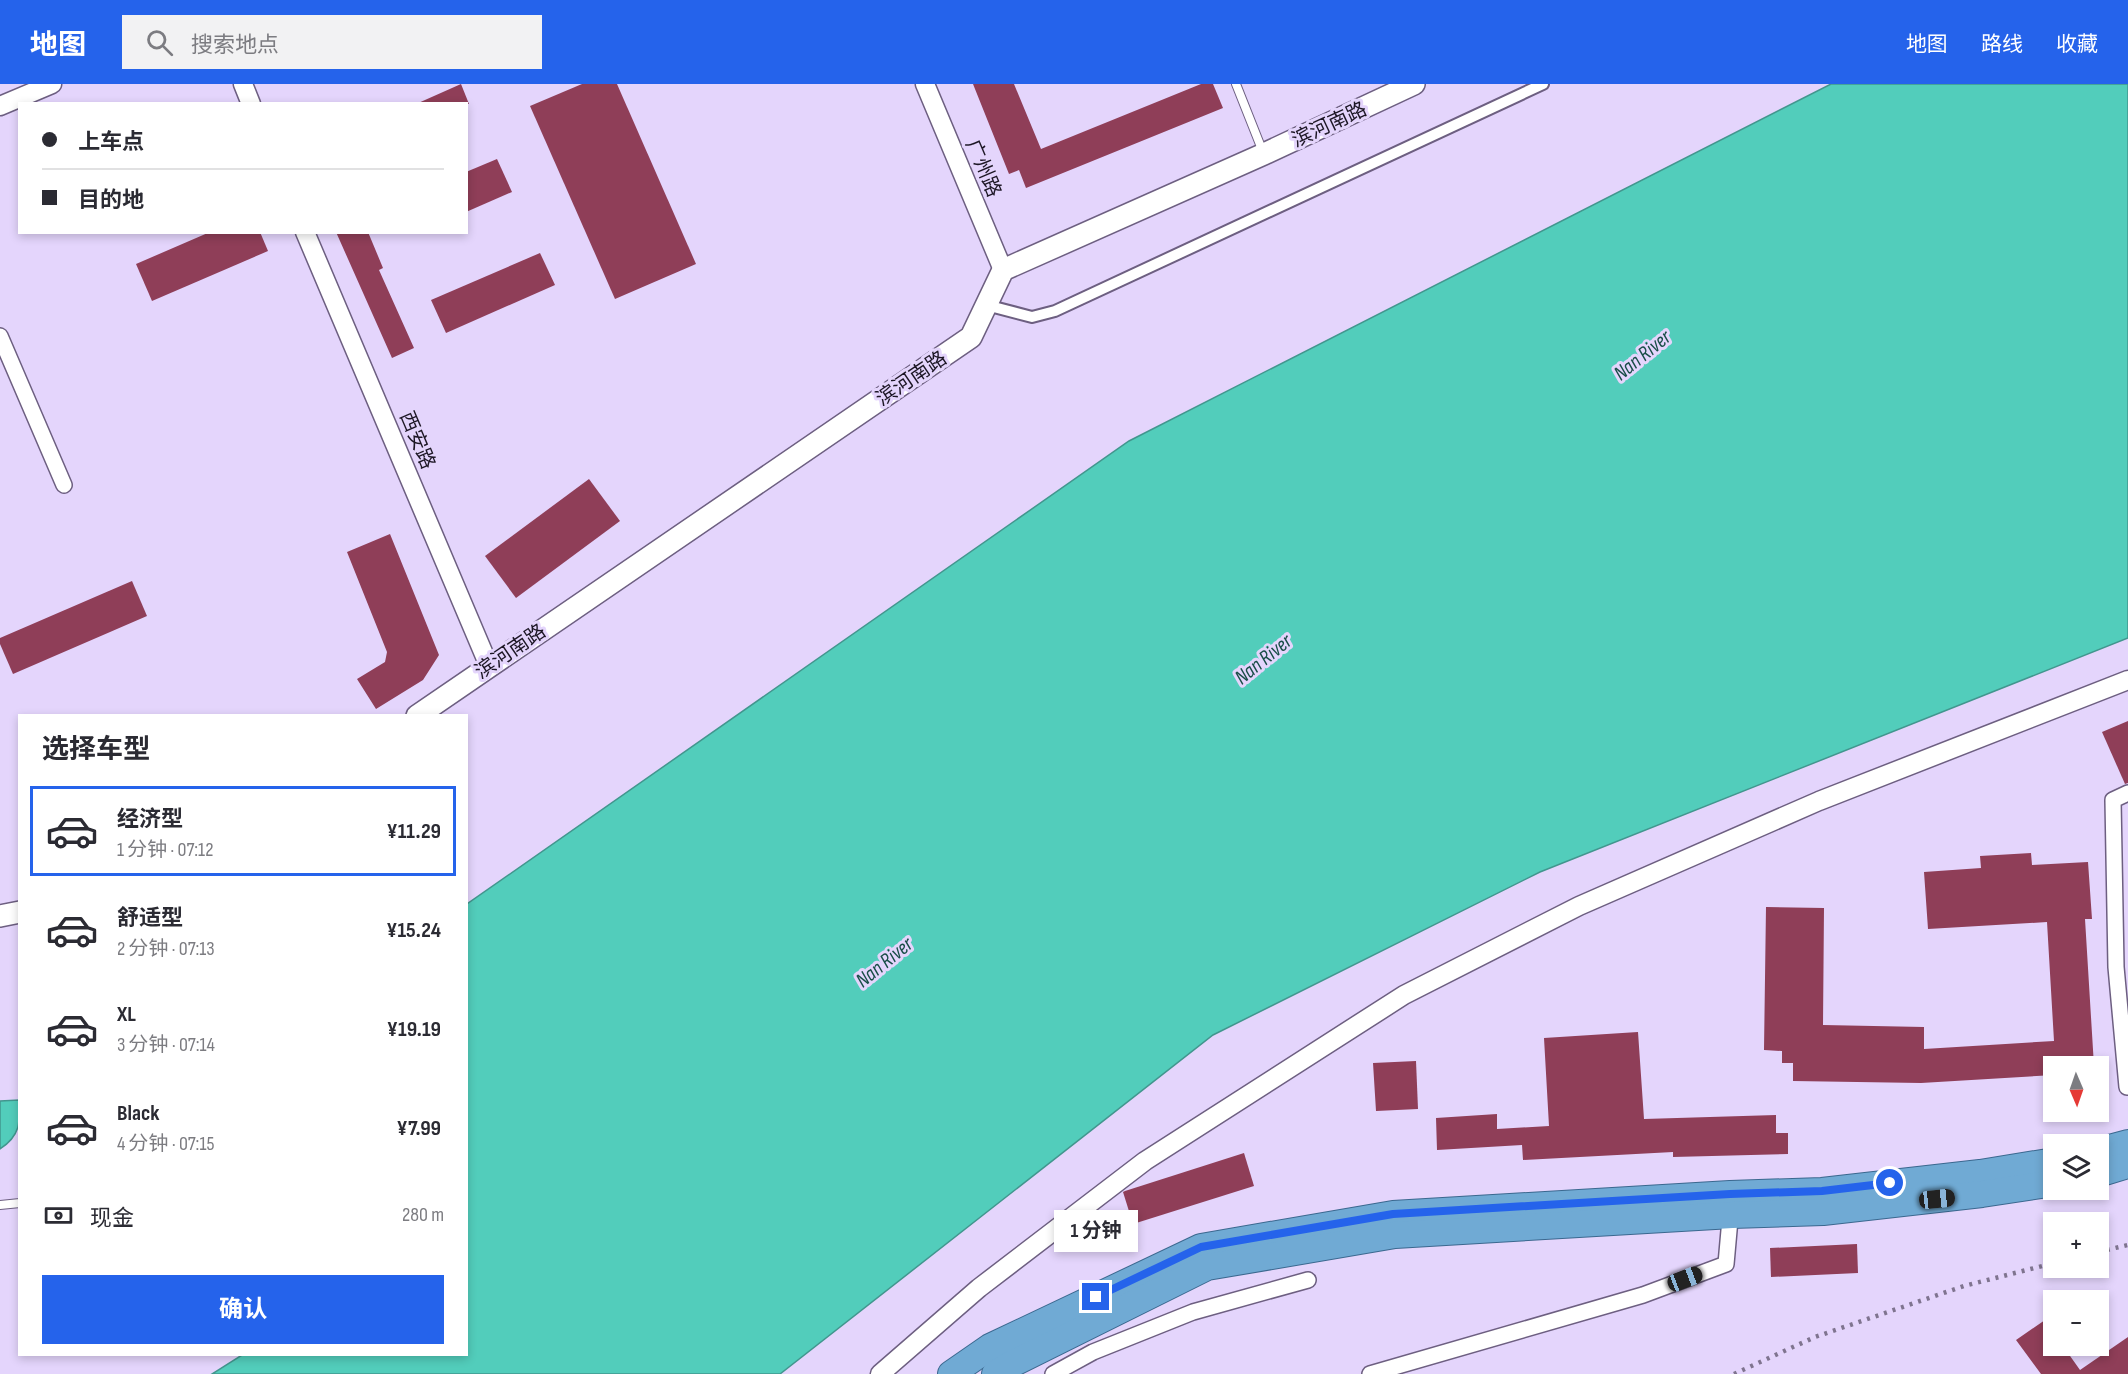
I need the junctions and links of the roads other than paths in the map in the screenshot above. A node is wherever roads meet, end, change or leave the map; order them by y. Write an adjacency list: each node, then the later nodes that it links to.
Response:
1 (52, 84): 8 (street)
2 (243, 84): 7 (street)
3 (925, 84): 11 (street, 广州路)
4 (1236, 84): 9 (lane)
5 (1414, 84): 9 (main road, 滨河南路)
6 (1543, 84): 12 (street)
7 (250, 102)
8 (0, 106)
9 (1264, 154): 11 (main road, 滨河南路)
10 (306, 234): 15 (street, 西安路)
11 (1003, 270): 12 (main road, 滨河南路)
12 (986, 305): 15 (main road, 滨河南路)
13 (0, 336): 14 (street)
14 (64, 485)
15 (489, 666): 17 (main road, 滨河南路)
16 (2128, 680): 33 (street)
17 (420, 714)
18 (2128, 793): 21 (street)
19 (18, 912): 20 (main road)
20 (0, 916)
21 (2122, 965): 22 (street)
22 (2127, 1087)
23 (2128, 1143): 24 (highway)
24 (2109, 1148)
25 (2043, 1163): 31 (highway)
26 (2128, 1166): 27 (highway)
27 (2109, 1171)
28 (2043, 1185): 31 (highway)
29 (18, 1203): 30 (lane)
30 (0, 1205)
31 (1731, 1205): 34 (highway); 35 (highway); 37 (street)
32 (1308, 1280): 36 (street)
33 (880, 1374)
34 (951, 1374)
35 (995, 1374)
36 (1053, 1374)
37 (1370, 1374)

